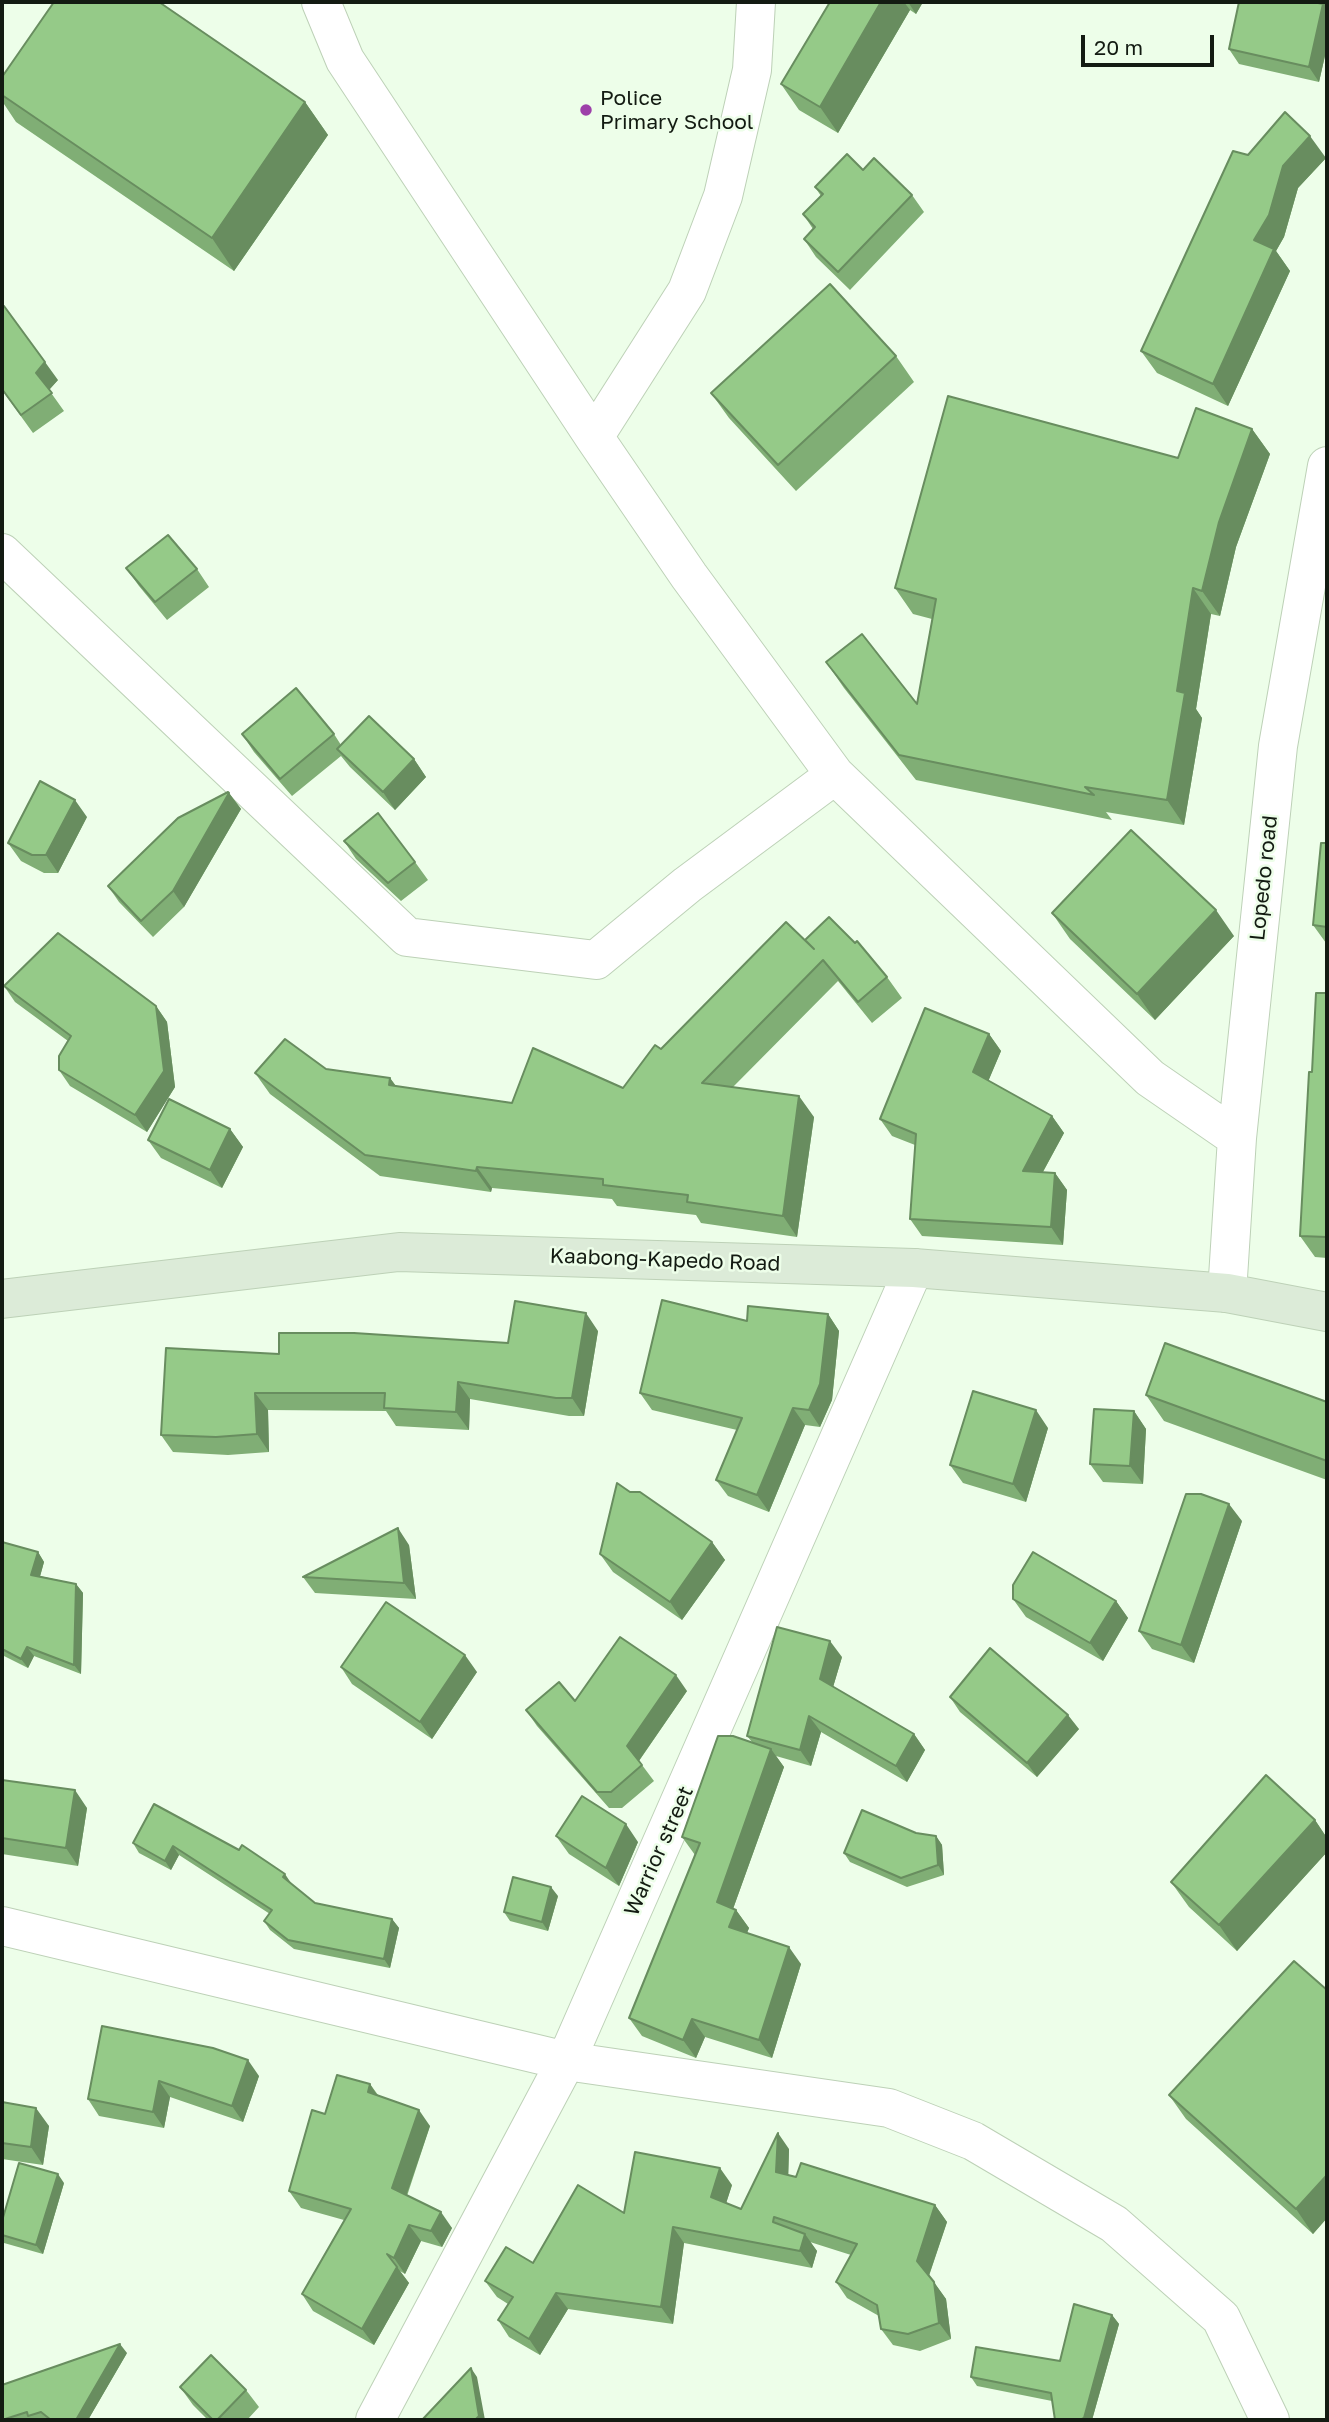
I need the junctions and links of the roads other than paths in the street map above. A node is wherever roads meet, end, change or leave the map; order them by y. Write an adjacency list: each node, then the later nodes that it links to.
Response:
1 (321, 2): 3 (street)
2 (756, 2): 3 (street)
3 (594, 437): 6 (street)
4 (1327, 466): 7 (street, Lopedo road)
5 (2, 553): 6 (street)
6 (835, 775): 7 (street)
7 (1237, 1138): 9 (street, Lopedo road)
8 (914, 1268): 9 (main road, Kaabong-Kapedo Road); 10 (main road, Kaabong-Kapedo Road); 13 (street, Warrior street)
9 (1227, 1293): 11 (main road, Kaabong-Kapedo Road)
10 (2, 1299)
11 (1327, 1312)
12 (2, 1926): 13 (street)
13 (566, 2061): 14 (street, Warrior street); 15 (street)
14 (375, 2420)
15 (1270, 2420)

